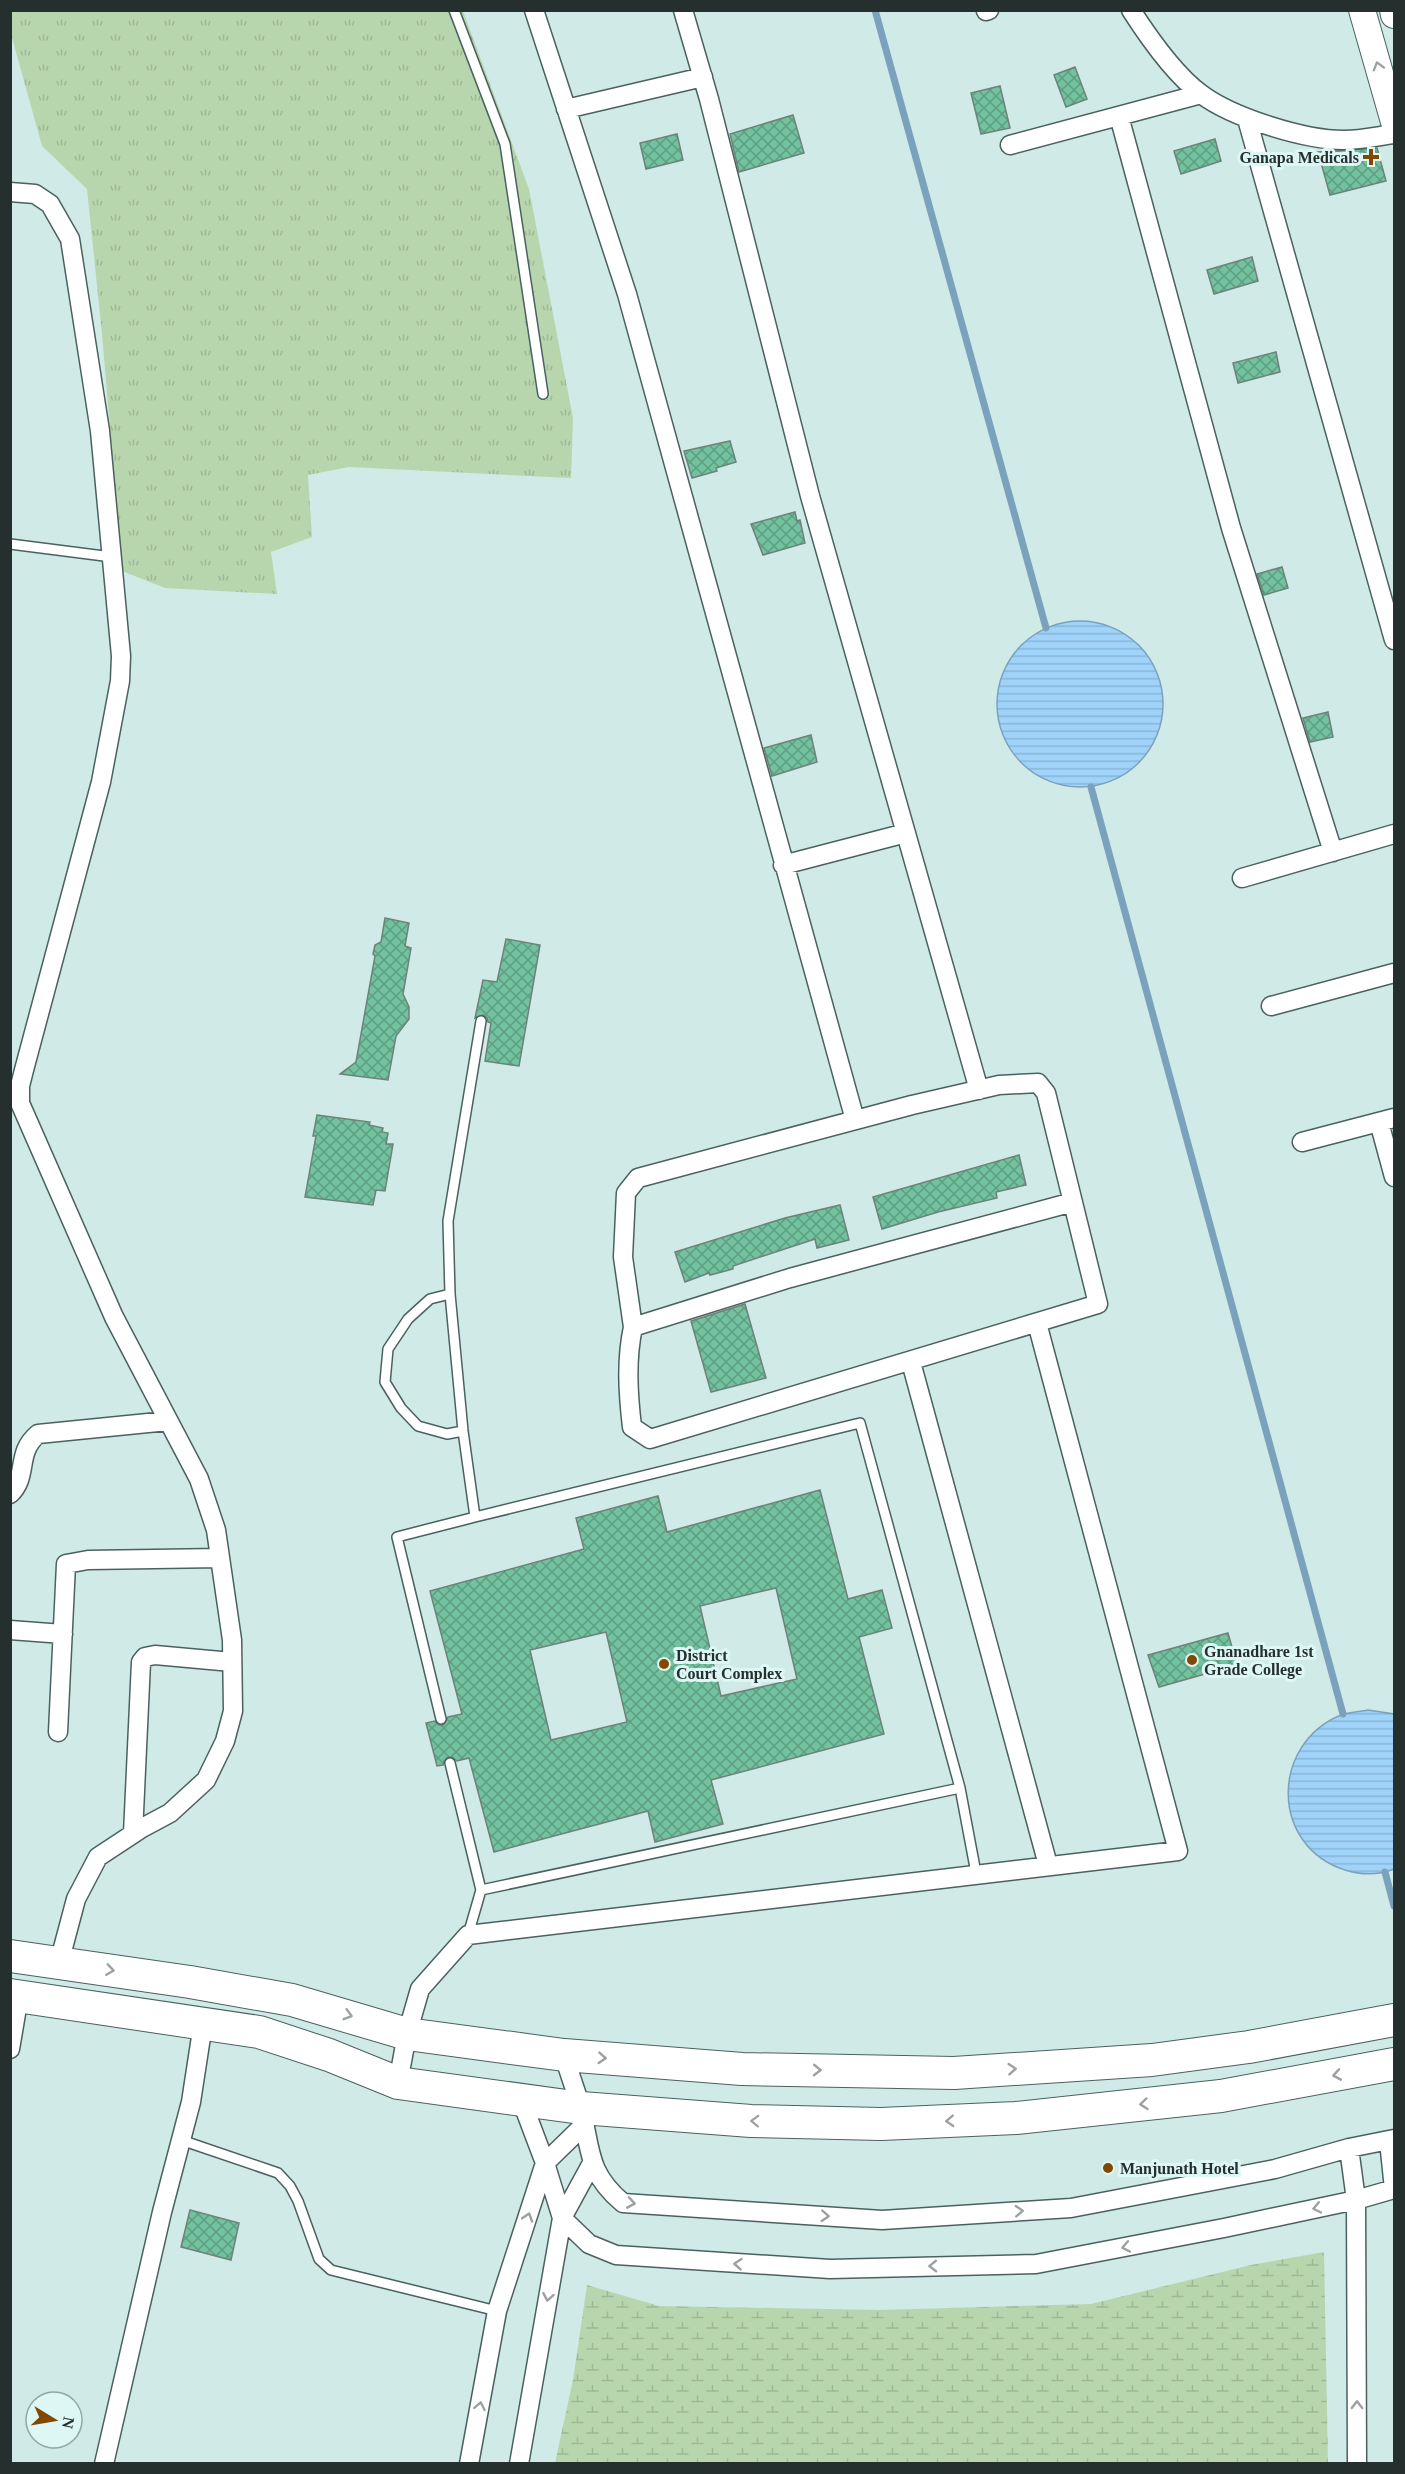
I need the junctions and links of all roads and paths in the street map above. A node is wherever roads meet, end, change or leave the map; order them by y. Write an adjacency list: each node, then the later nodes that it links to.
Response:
1 (454, 10): 17 (lane)
2 (534, 10): 10 (street)
3 (683, 10): 8 (street)
4 (1131, 10): 9 (street)
5 (1362, 10): 13 (street, one-way to 5)
6 (1393, 10): 7 (street)
7 (1395, 15)
8 (703, 77): 10 (street); 21 (street)
9 (1201, 94): 11 (street); 12 (street)
10 (566, 110): 24 (street)
11 (1119, 116): 15 (street); 23 (street)
12 (1246, 119): 14 (street); 20 (street)
13 (1395, 122)
14 (1395, 134)
15 (1010, 145)
16 (10, 192): 19 (street)
17 (543, 394)
18 (10, 544): 19 (lane)
19 (112, 557): 29 (street)
20 (1395, 640)
21 (906, 833): 24 (street); 30 (street)
22 (1395, 834): 23 (street)
23 (1333, 852): 25 (street)
24 (783, 865): 31 (street)
25 (1242, 878)
26 (1395, 973): 27 (street)
27 (1271, 1006)
28 (481, 1021): 36 (lane)
29 (15, 1085): 40 (street)
30 (979, 1090): 31 (street); 35 (street)
31 (855, 1120): 38 (street)
32 (1387, 1120): 33 (street); 34 (street)
33 (1302, 1142)
34 (1395, 1177)
35 (1073, 1202): 37 (street); 38 (street)
36 (450, 1294): 41 (lane); 41 (lane)
37 (1037, 1323): 39 (street); 53 (street)
38 (633, 1327): 39 (street)
39 (910, 1362): 53 (street)
40 (168, 1421): 42 (street); 44 (street)
41 (463, 1431): 43 (lane)
42 (10, 1494)
43 (475, 1517): 48 (lane); 51 (lane)
44 (220, 1558): 46 (street); 47 (street)
45 (10, 1630): 46 (street)
46 (63, 1634): 49 (street)
47 (232, 1662): 52 (street); 52 (street)
48 (441, 1719)
49 (58, 1732)
50 (450, 1763): 55 (lane)
51 (960, 1788): 54 (lane); 55 (lane)
52 (133, 1834): 58 (street)
53 (1048, 1865): 54 (street)
54 (976, 1873): 56 (street)
55 (481, 1890): 56 (lane)
56 (468, 1935): 63 (street)
57 (10, 1956): 58 (highway)
58 (60, 1963): 60 (highway); 63 (highway, one-way to 63)
59 (15, 1996): 60 (highway); 64 (street)
60 (53, 2001): 62 (highway)
61 (1395, 2020): 65 (highway, one-way to 61)
62 (203, 2024): 67 (highway); 70 (street)
63 (407, 2034): 65 (highway); 67 (street)
64 (10, 2049)
65 (564, 2055): 69 (street)
66 (1395, 2064): 69 (highway, one-way to 69)
67 (398, 2084): 68 (highway)
68 (522, 2102): 69 (highway); 73 (street)
69 (582, 2117): 73 (street); 74 (street)
70 (181, 2140): 78 (lane); 79 (street)
71 (1392, 2140): 72 (street); 75 (street)
72 (1349, 2148): 74 (street, one-way to 72); 76 (street)
73 (545, 2163): 77 (street); 78 (street, one-way to 73)
74 (592, 2163): 77 (street)
75 (1395, 2189): 76 (street)
76 (1356, 2200): 77 (street, one-way to 77); 82 (street, one-way to 76)
77 (562, 2218): 81 (street, one-way to 81)
78 (497, 2311): 80 (street, one-way to 78)
79 (104, 2463)
80 (469, 2463)
81 (519, 2463)
82 (1357, 2463)

